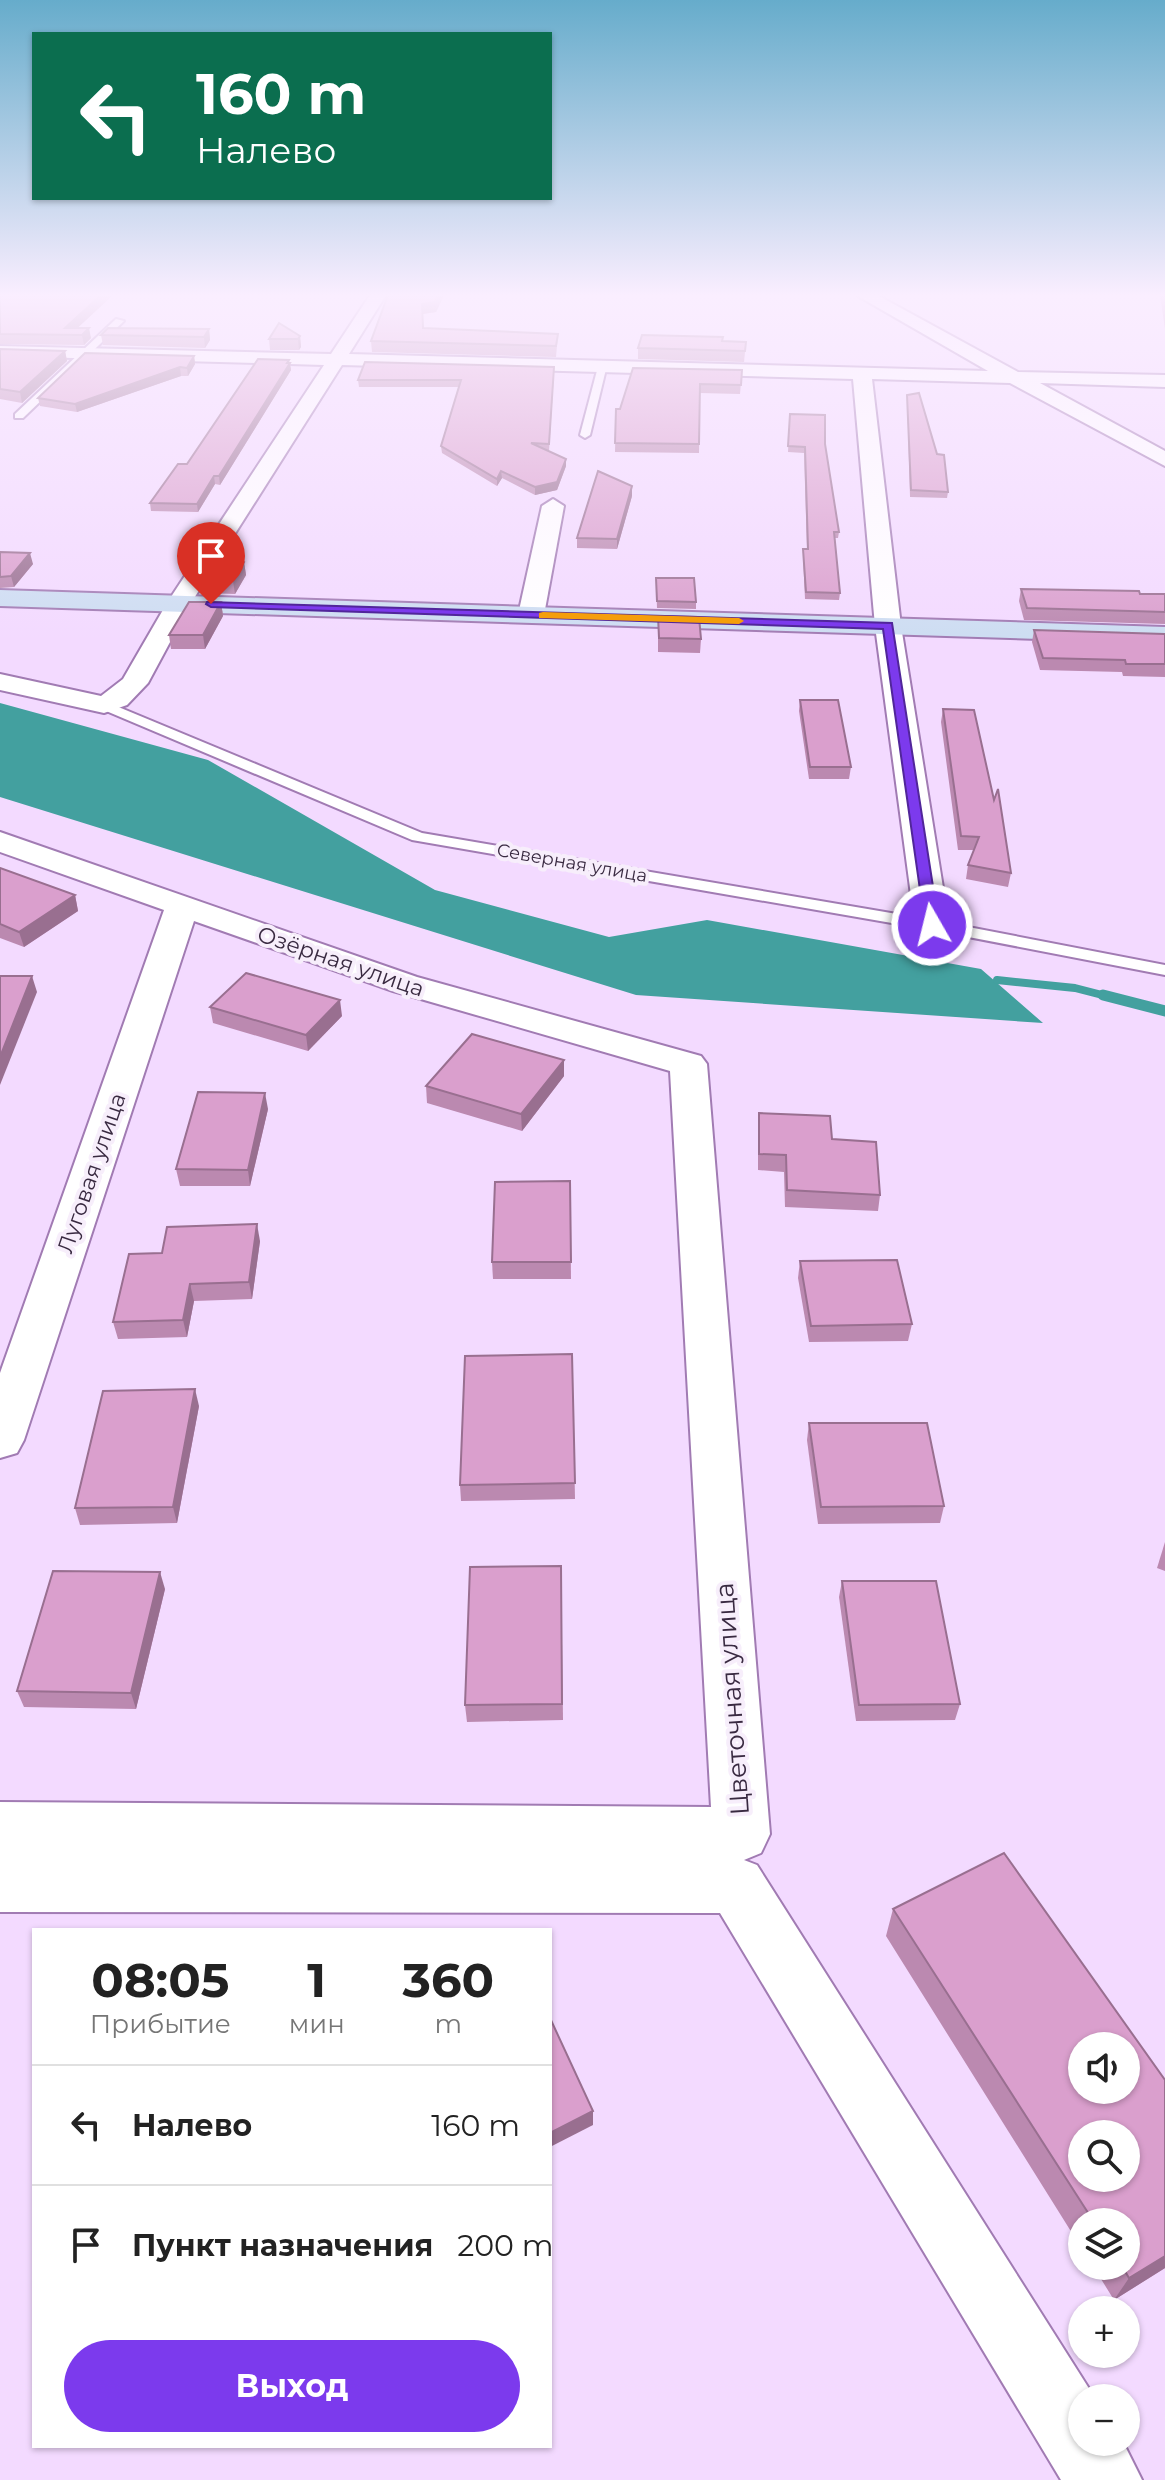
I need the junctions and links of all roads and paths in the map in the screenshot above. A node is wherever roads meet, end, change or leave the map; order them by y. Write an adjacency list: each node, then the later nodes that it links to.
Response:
1 (24, 411): 6 (lane)
2 (302, 411): 11 (street)
3 (591, 411): 7 (lane)
4 (866, 411): 13 (street)
5 (1073, 411): 8 (street)
6 (19, 416)
7 (585, 435)
8 (1165, 460)
9 (553, 506): 12 (street)
10 (0, 598): 11 (street)
11 (179, 603): 12 (street); 16 (street)
12 (531, 615): 13 (street)
13 (888, 626): 14 (street); 19 (street)
14 (1165, 635)
15 (0, 682): 16 (street, Северная улица)
16 (104, 705): 19 (lane, Северная улица)
17 (0, 841): 18 (street, Озёрная улица)
18 (182, 906): 21 (street, Озёрная улица); 22 (street, Луговая улица)
19 (932, 925): 20 (lane, Северная улица)
20 (1165, 970)
21 (688, 1064): 23 (street, Цветочная улица)
22 (0, 1440)
23 (0, 1829)
24 (0, 1884): 25 (street)
25 (1104, 2480)

